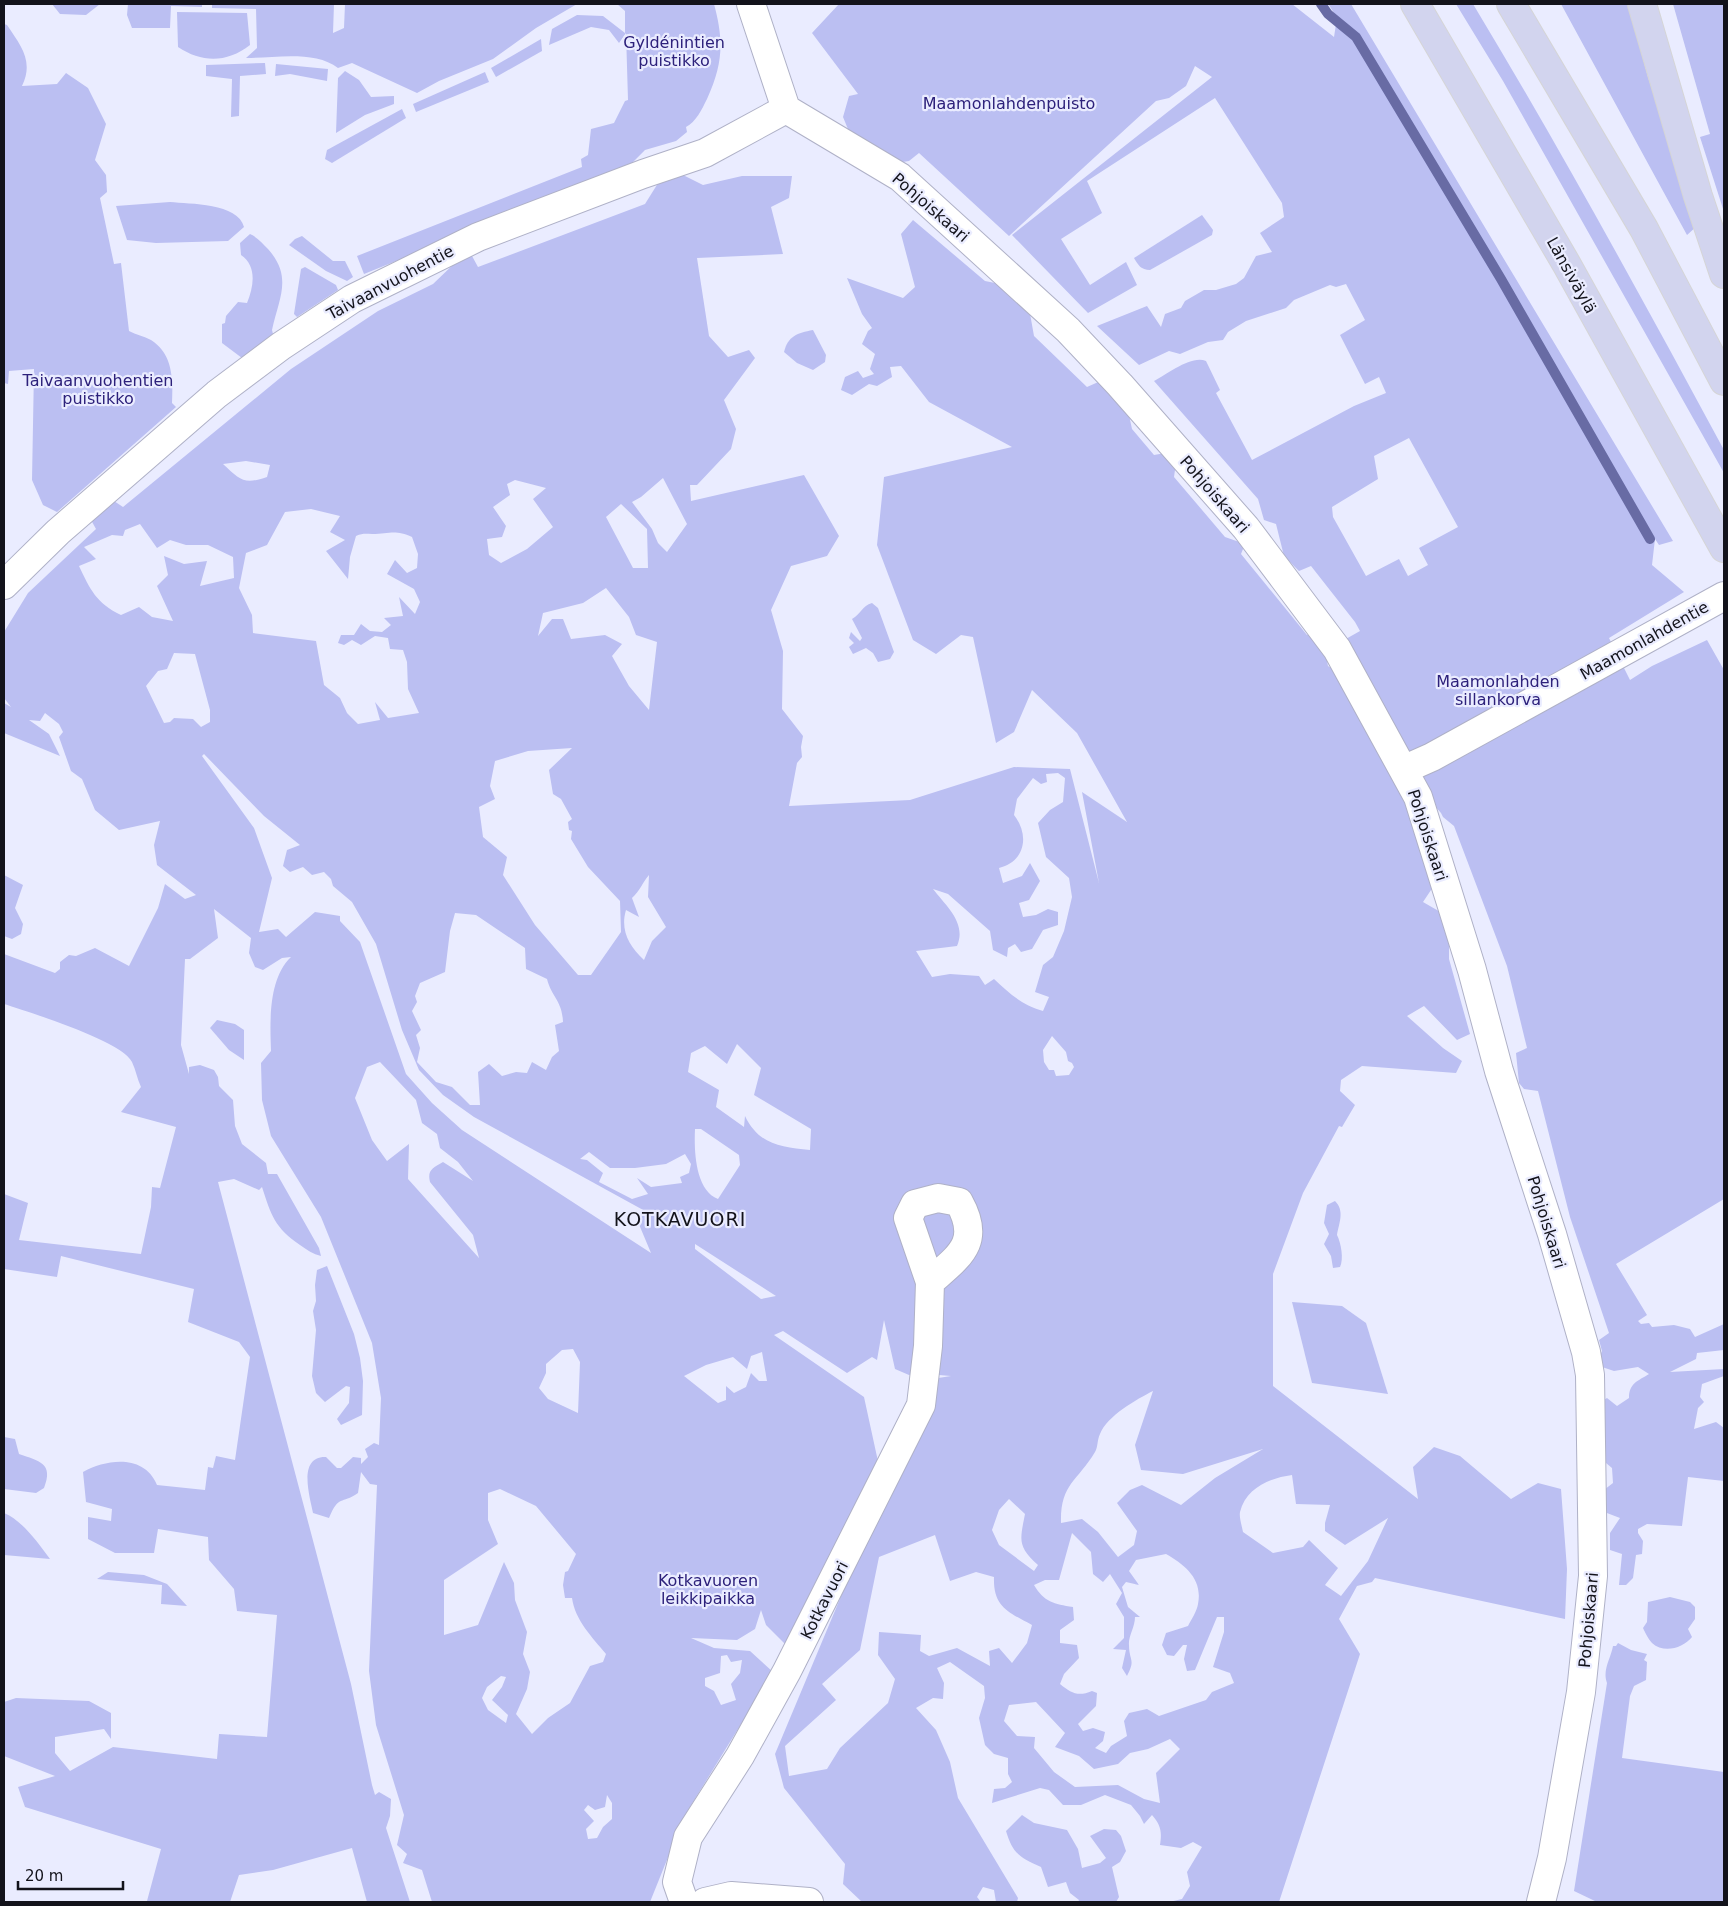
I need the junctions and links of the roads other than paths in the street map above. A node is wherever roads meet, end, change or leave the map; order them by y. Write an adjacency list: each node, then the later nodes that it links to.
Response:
1 (751, 4): 5 (street)
2 (1415, 4): 8 (highway, Länsiväylä)
3 (1511, 4): 7 (highway)
4 (1642, 4): 6 (highway)
5 (786, 109): 9 (street, Taivaanvuohentie); 11 (street, Pohjoiskaari)
6 (1724, 274)
7 (1724, 381)
8 (1724, 548)
9 (4, 585)
10 (1724, 596): 11 (street, Maamonlahdentie)
11 (1405, 769): 16 (street, Pohjoiskaari)
12 (930, 1282): 13 (street, Kotkavuori)
13 (684, 1902)
14 (705, 1902): 15 (street)
15 (809, 1902)
16 (1541, 1902)

